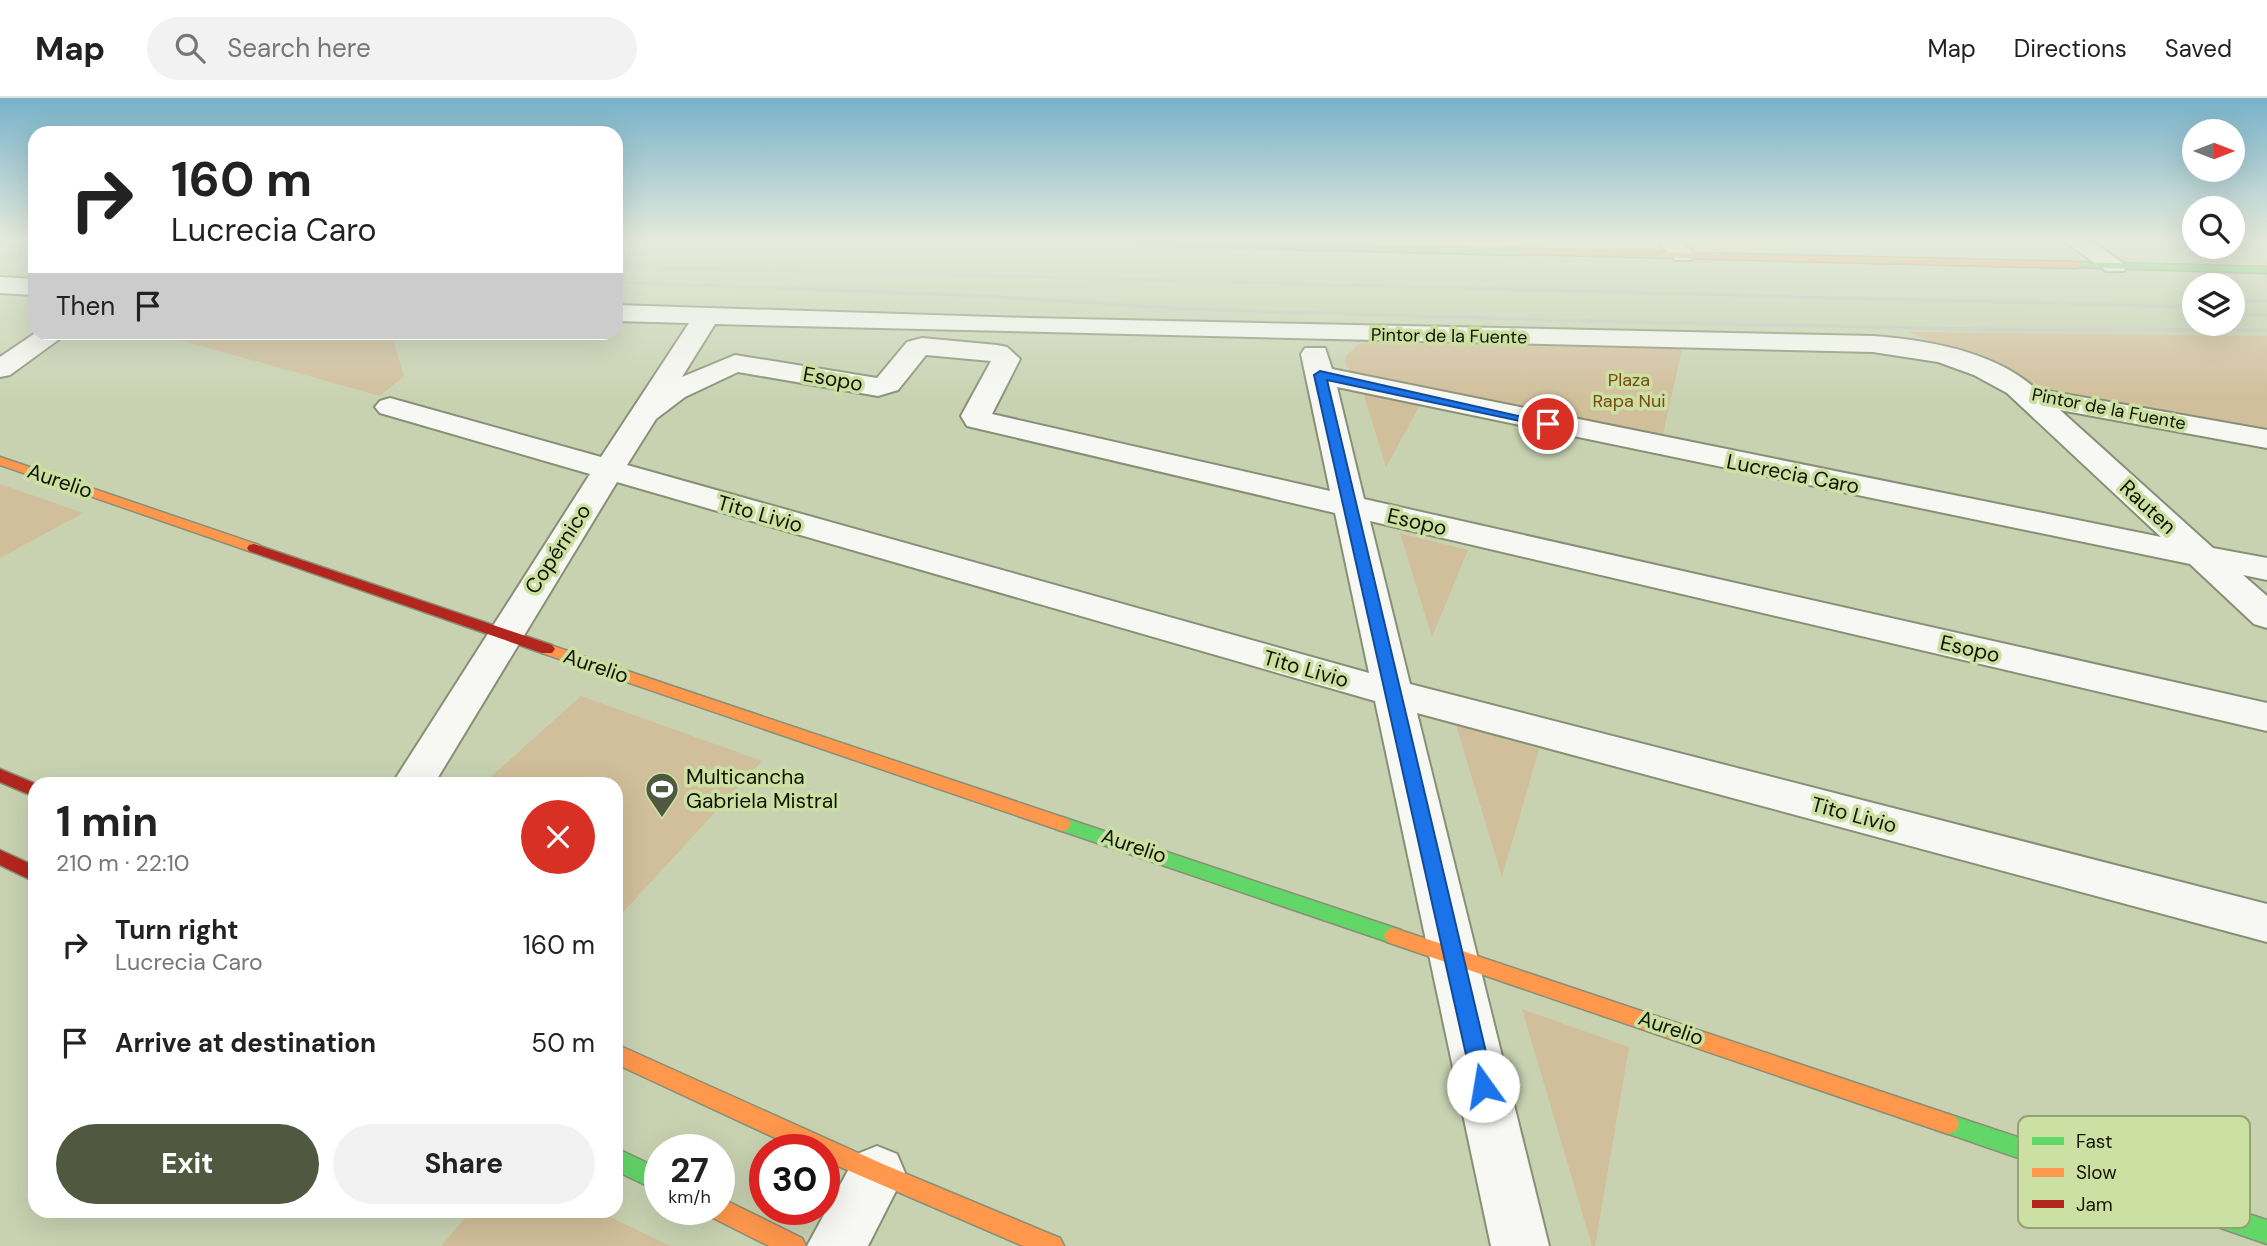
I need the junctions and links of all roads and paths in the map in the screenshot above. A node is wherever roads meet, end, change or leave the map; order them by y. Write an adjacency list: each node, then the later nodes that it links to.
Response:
1 (623, 313): 2 (street, Pintor de la Fuente)
2 (706, 317): 3 (street, Pintor de la Fuente); 9 (street, Copérnico)
3 (1310, 333): 6 (street); 7 (street, Pintor de la Fuente)
4 (44, 340): 5 (street)
5 (0, 369)
6 (1320, 375): 13 (street); 14 (street, Lucrecia Caro)
7 (2029, 397): 10 (street, Pintor de la Fuente); 14 (street, Rauten)
8 (390, 407): 12 (street, Tito Livio)
9 (648, 412): 12 (street, Copérnico); 13 (street, Esopo)
10 (2267, 439)
11 (0, 461): 17 (street, Aurelio)
12 (608, 471): 17 (street, Copérnico); 18 (street, Tito Livio)
13 (1350, 506): 18 (street); 19 (street, Esopo)
14 (2200, 555): 15 (street, Lucrecia Caro); 16 (street, Rauten)
15 (2267, 569)
16 (2267, 617)
17 (503, 635): 21 (street, Copérnico); 26 (street, Aurelio)
18 (1393, 693): 25 (street, Tito Livio); 26 (street)
19 (2267, 717)
20 (0, 775): 22 (street)
21 (417, 777)
22 (28, 788)
23 (0, 857): 24 (street)
24 (28, 871)
25 (2267, 923)
26 (1453, 953): 28 (street, Aurelio); 38 (street)
27 (623, 1057): 31 (street)
28 (2018, 1147)
29 (623, 1162): 30 (street)
30 (644, 1173)
31 (877, 1173): 36 (street); 37 (street)
32 (735, 1217): 35 (street)
33 (2250, 1226): 34 (street, Aurelio)
34 (2267, 1232)
35 (794, 1246)
36 (835, 1246)
37 (1052, 1246)
38 (1520, 1246)

